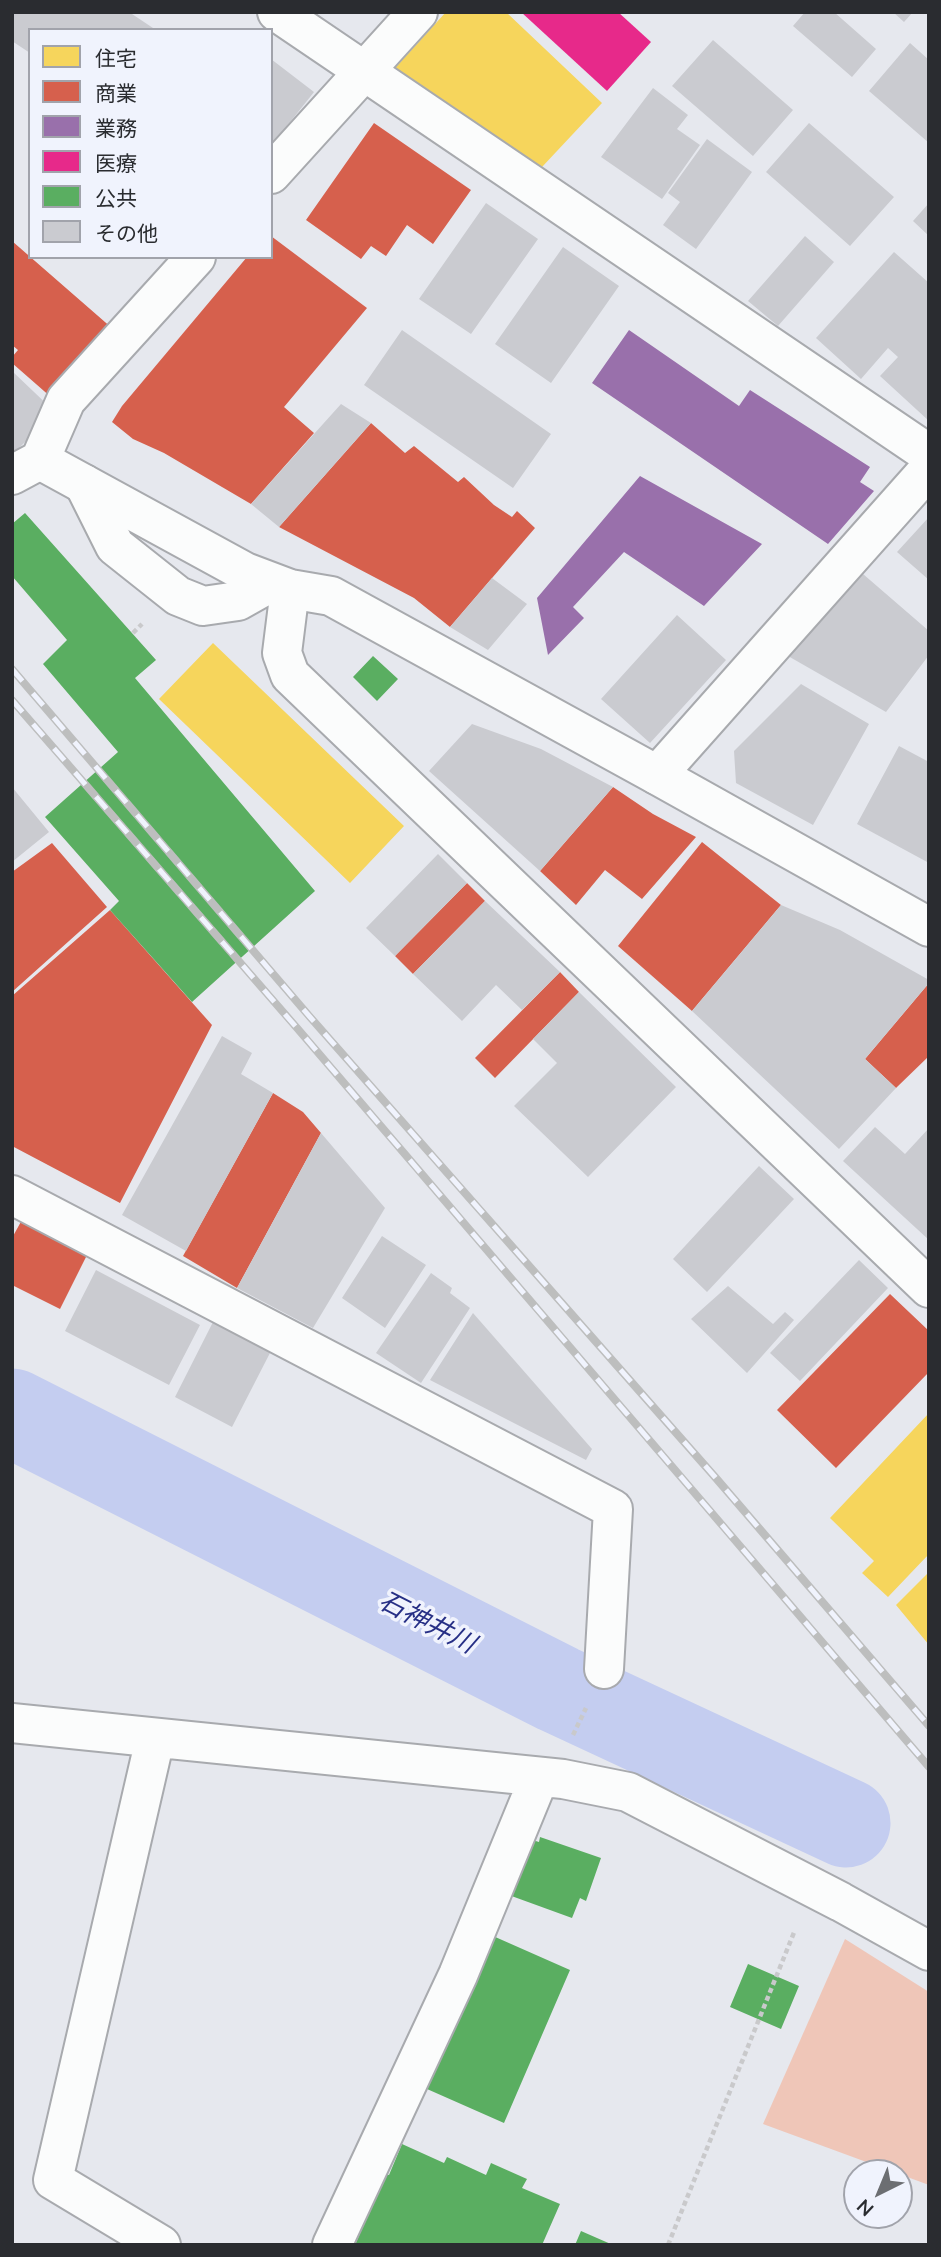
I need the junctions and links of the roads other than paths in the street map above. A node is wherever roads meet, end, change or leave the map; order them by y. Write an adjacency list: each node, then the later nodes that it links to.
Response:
1 (277, 12): 3 (street)
2 (418, 12): 3 (street)
3 (365, 71): 4 (street); 6 (street)
4 (273, 172)
5 (194, 259): 7 (street)
6 (929, 454)
7 (26, 468): 9 (street)
8 (929, 469): 11 (street)
9 (84, 484): 10 (street); 10 (street)
10 (280, 586): 11 (street); 14 (street)
11 (657, 775): 12 (street)
12 (929, 927)
13 (12, 1195): 15 (street)
14 (929, 1288)
15 (604, 1669)
16 (12, 1723): 17 (street)
17 (155, 1739): 18 (street); 20 (street)
18 (551, 1779): 19 (street); 21 (street)
19 (929, 1951)
20 (161, 2245)
21 (332, 2245)

